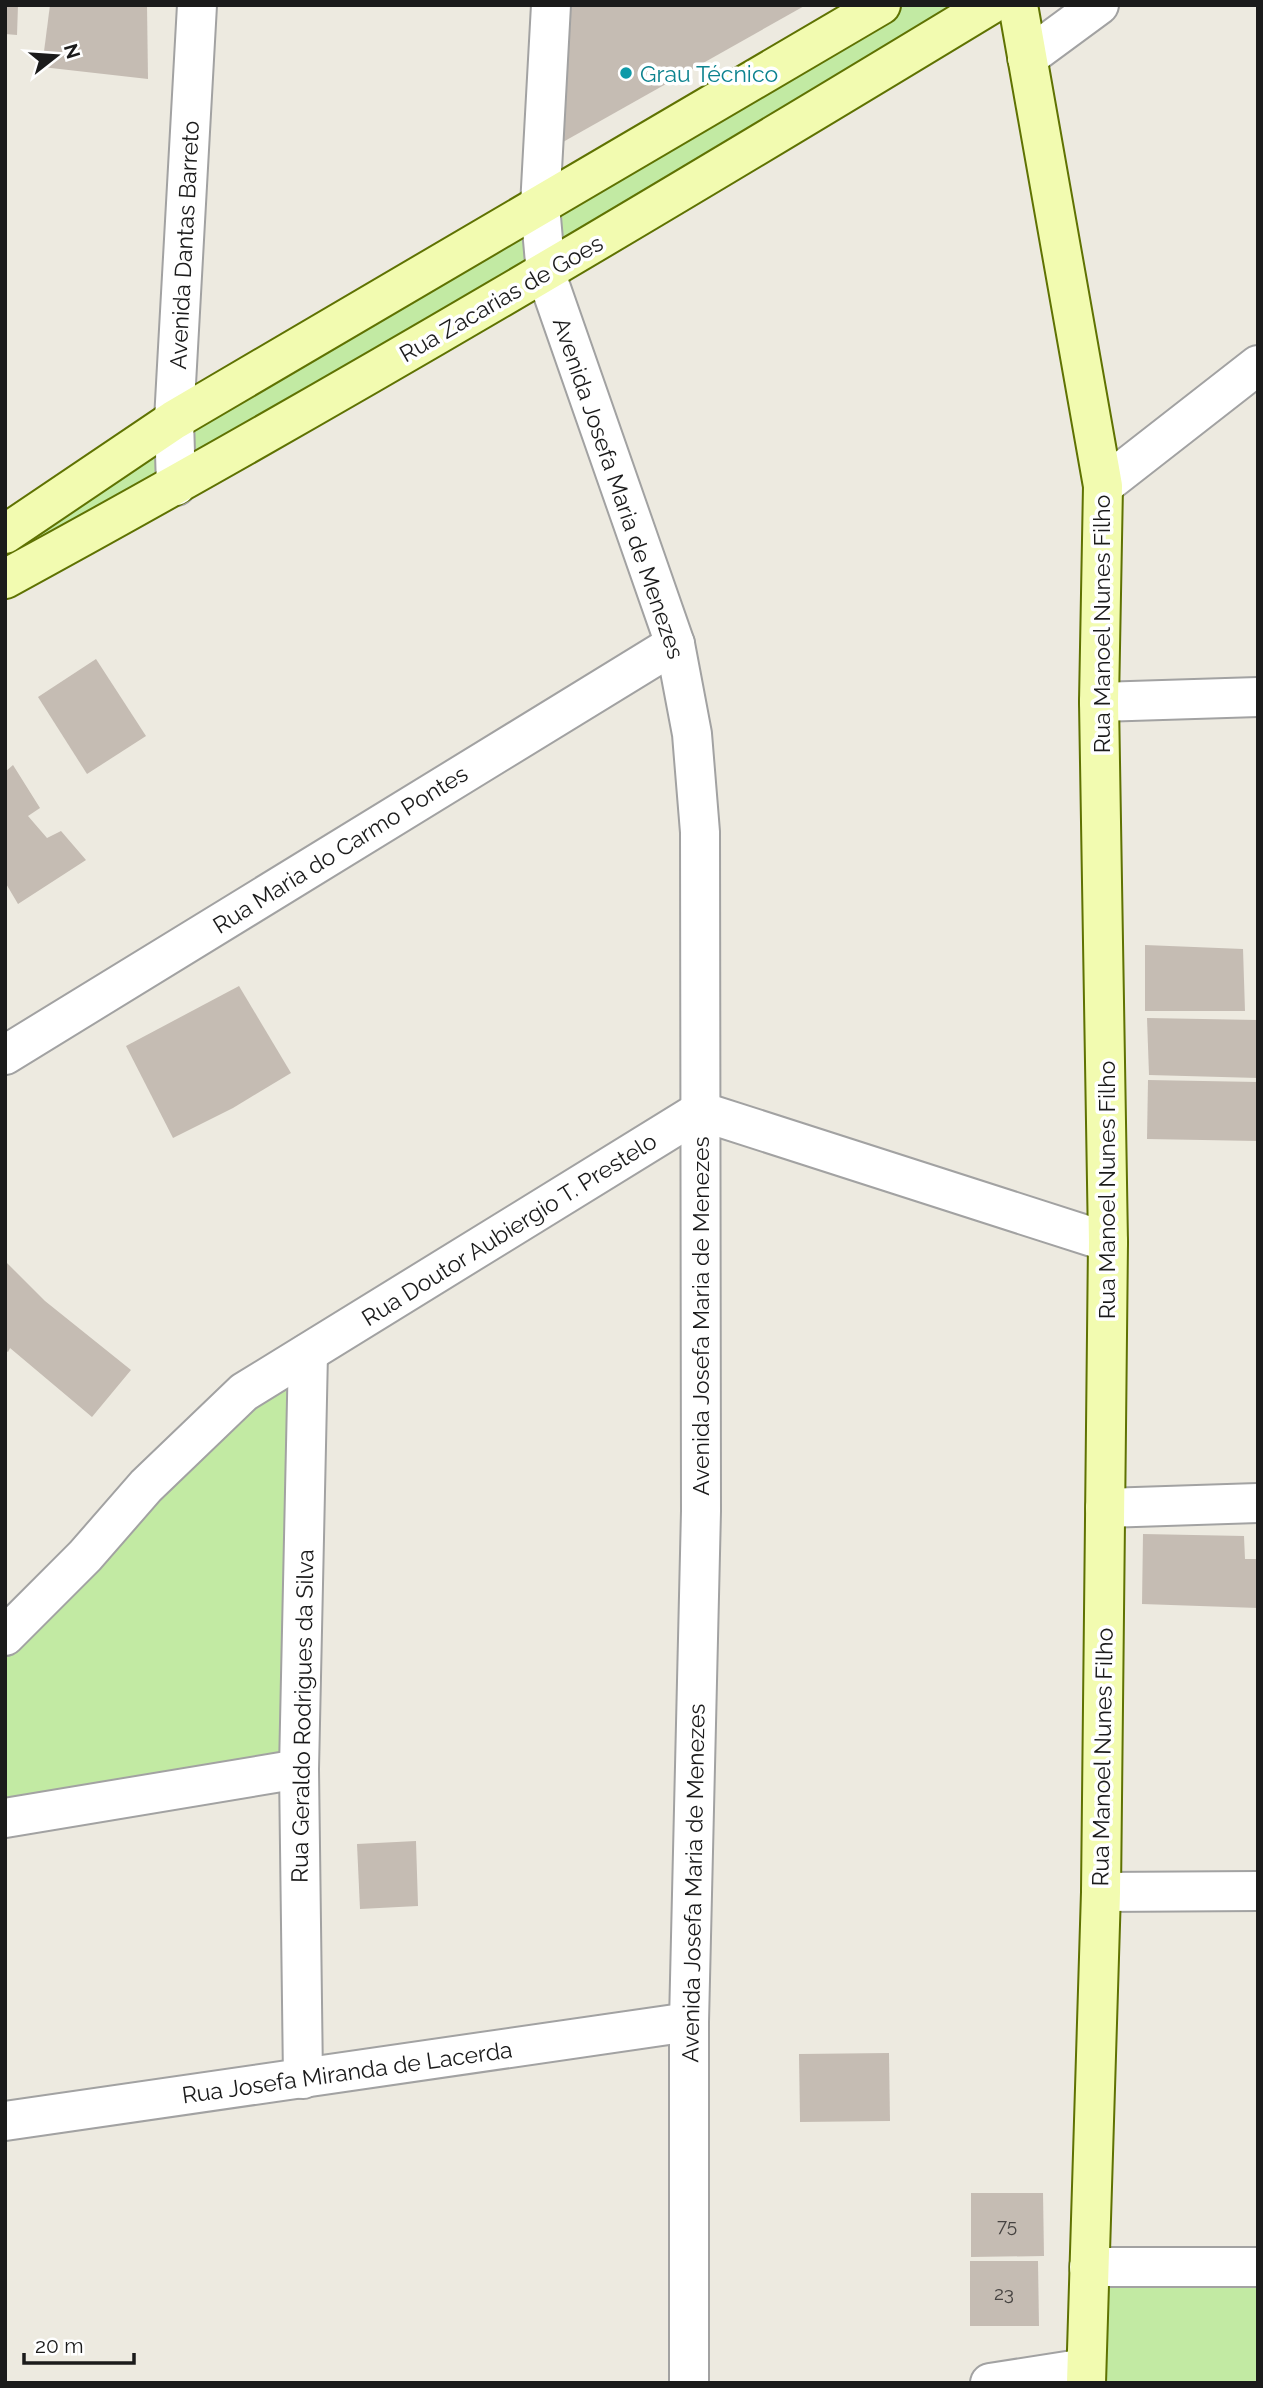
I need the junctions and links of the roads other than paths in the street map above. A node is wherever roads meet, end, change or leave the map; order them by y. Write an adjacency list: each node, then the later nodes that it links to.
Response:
1 (197, 5): 11 (street, Avenida Dantas Barreto)
2 (551, 5): 8 (street, Avenida Josefa Maria de Menezes)
3 (881, 5): 8 (street)
4 (990, 5): 9 (street, Rua Zacarias de Goes)
5 (1018, 5): 7 (street, Rua Manoel Nunes Filho)
6 (1099, 5): 7 (street)
7 (1027, 58): 13 (street, Rua Manoel Nunes Filho)
8 (540, 206): 9 (street, Avenida Josefa Maria de Menezes); 11 (street)
9 (546, 274): 12 (street, Rua Zacarias de Goes); 16 (street, Avenida Josefa Maria de Menezes)
10 (1258, 365): 13 (street)
11 (174, 420): 12 (street, Avenida Dantas Barreto); 14 (street)
12 (176, 486): 15 (street, Rua Zacarias de Goes)
13 (1103, 486): 18 (street, Rua Manoel Nunes Filho)
14 (5, 534)
15 (5, 579)
16 (675, 644): 19 (street, Rua Maria do Carmo Pontes); 20 (street, Avenida Josefa Maria de Menezes)
17 (1258, 697): 18 (street)
18 (1099, 702): 21 (street, Rua Manoel Nunes Filho)
19 (6, 1052)
20 (700, 1111): 21 (street); 22 (street, Rua Doutor Aubiergio T. Prestelo); 30 (street, Avenida Josefa Maria de Menezes)
21 (1108, 1242): 24 (street, Rua Manoel Nunes Filho)
22 (308, 1353): 25 (street, Rua Doutor Aubiergio T. Prestelo); 26 (street, Rua Geraldo Rodrigues da Silva)
23 (1258, 1503): 24 (street)
24 (1105, 1508): 29 (street, Rua Manoel Nunes Filho)
25 (5, 1636)
26 (299, 1769): 27 (street); 31 (street, Rua Geraldo Rodrigues da Silva)
27 (5, 1818)
28 (1258, 1891): 29 (street)
29 (1101, 1892): 33 (street, Rua Manoel Nunes Filho)
30 (689, 2022): 31 (street, Rua Josefa Miranda de Lacerda); 36 (street, Avenida Josefa Maria de Menezes)
31 (303, 2079): 32 (street, Rua Josefa Miranda de Lacerda)
32 (5, 2121)
33 (1089, 2267): 34 (street); 35 (street, Rua Manoel Nunes Filho)
34 (1258, 2267)
35 (1086, 2375): 37 (street)
36 (690, 2383)
37 (990, 2383)

